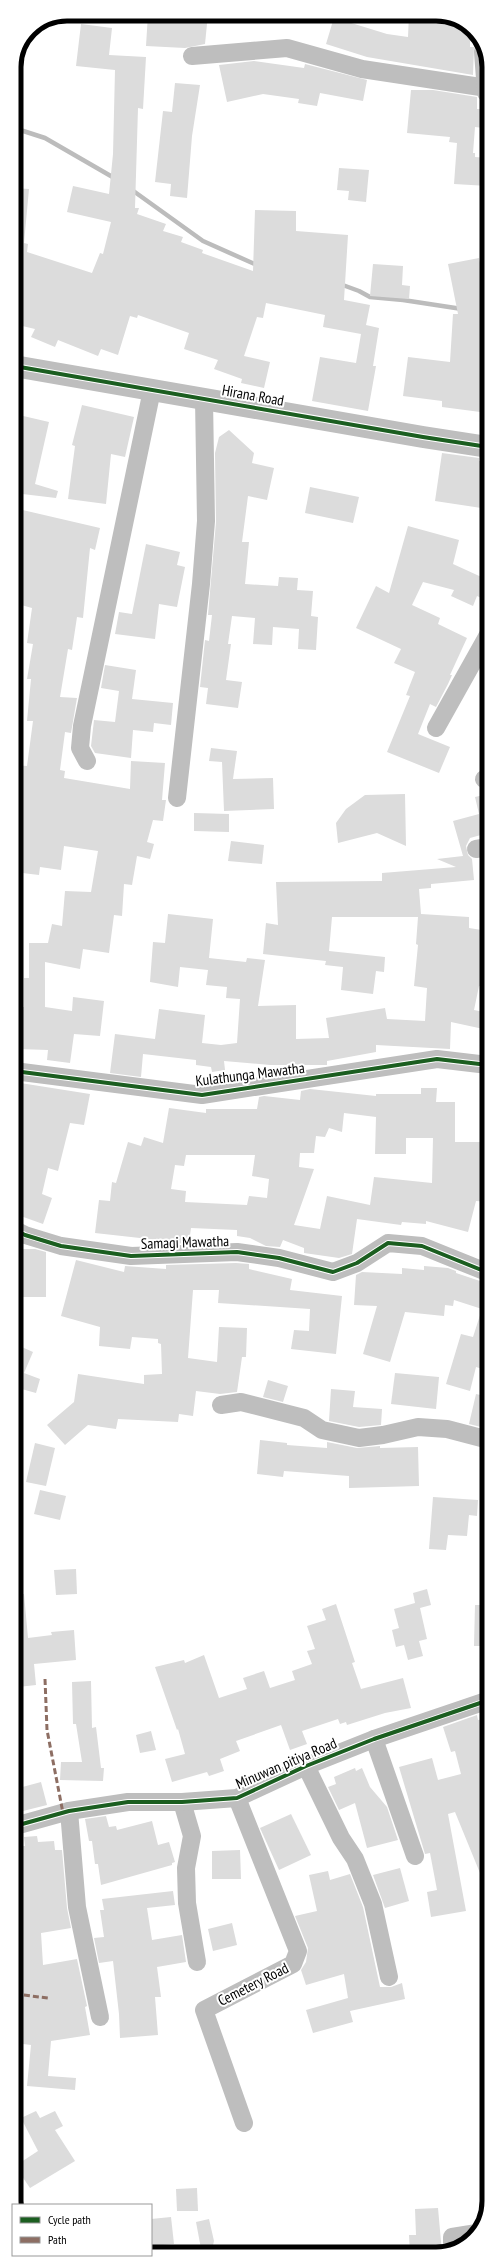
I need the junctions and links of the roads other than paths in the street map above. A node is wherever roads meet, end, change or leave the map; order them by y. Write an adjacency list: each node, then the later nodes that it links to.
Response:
1 (192, 56): 2 (street)
2 (482, 89)
3 (21, 367): 4 (street, Hirana Road)
4 (152, 390): 5 (street, Hirana Road); 9 (street)
5 (204, 399): 6 (street, Hirana Road); 10 (street)
6 (482, 446)
7 (482, 646): 8 (street)
8 (436, 728)
9 (87, 761)
10 (177, 798)
11 (482, 1064): 12 (street, Kulathunga Mawatha)
12 (21, 1072)
13 (21, 1234): 14 (street, Samagi Mawatha)
14 (482, 1270)
15 (221, 1405): 16 (street)
16 (482, 1438)
17 (482, 1702): 18 (street, Minuwan pitiya Road)
18 (374, 1739): 19 (street, Minuwan pitiya Road); 24 (street)
19 (306, 1766): 20 (street, Minuwan pitiya Road); 26 (street)
20 (237, 1798): 21 (street, Minuwan pitiya Road); 28 (street, Cemetery Road)
21 (182, 1802): 22 (street, Minuwan pitiya Road); 25 (street)
22 (69, 1811): 23 (street, Minuwan pitiya Road); 27 (street)
23 (21, 1824)
24 (415, 1856)
25 (197, 1962)
26 (389, 1977)
27 (100, 2017)
28 (244, 2123)
29 (467, 2235): 30 (street)
30 (452, 2244)

